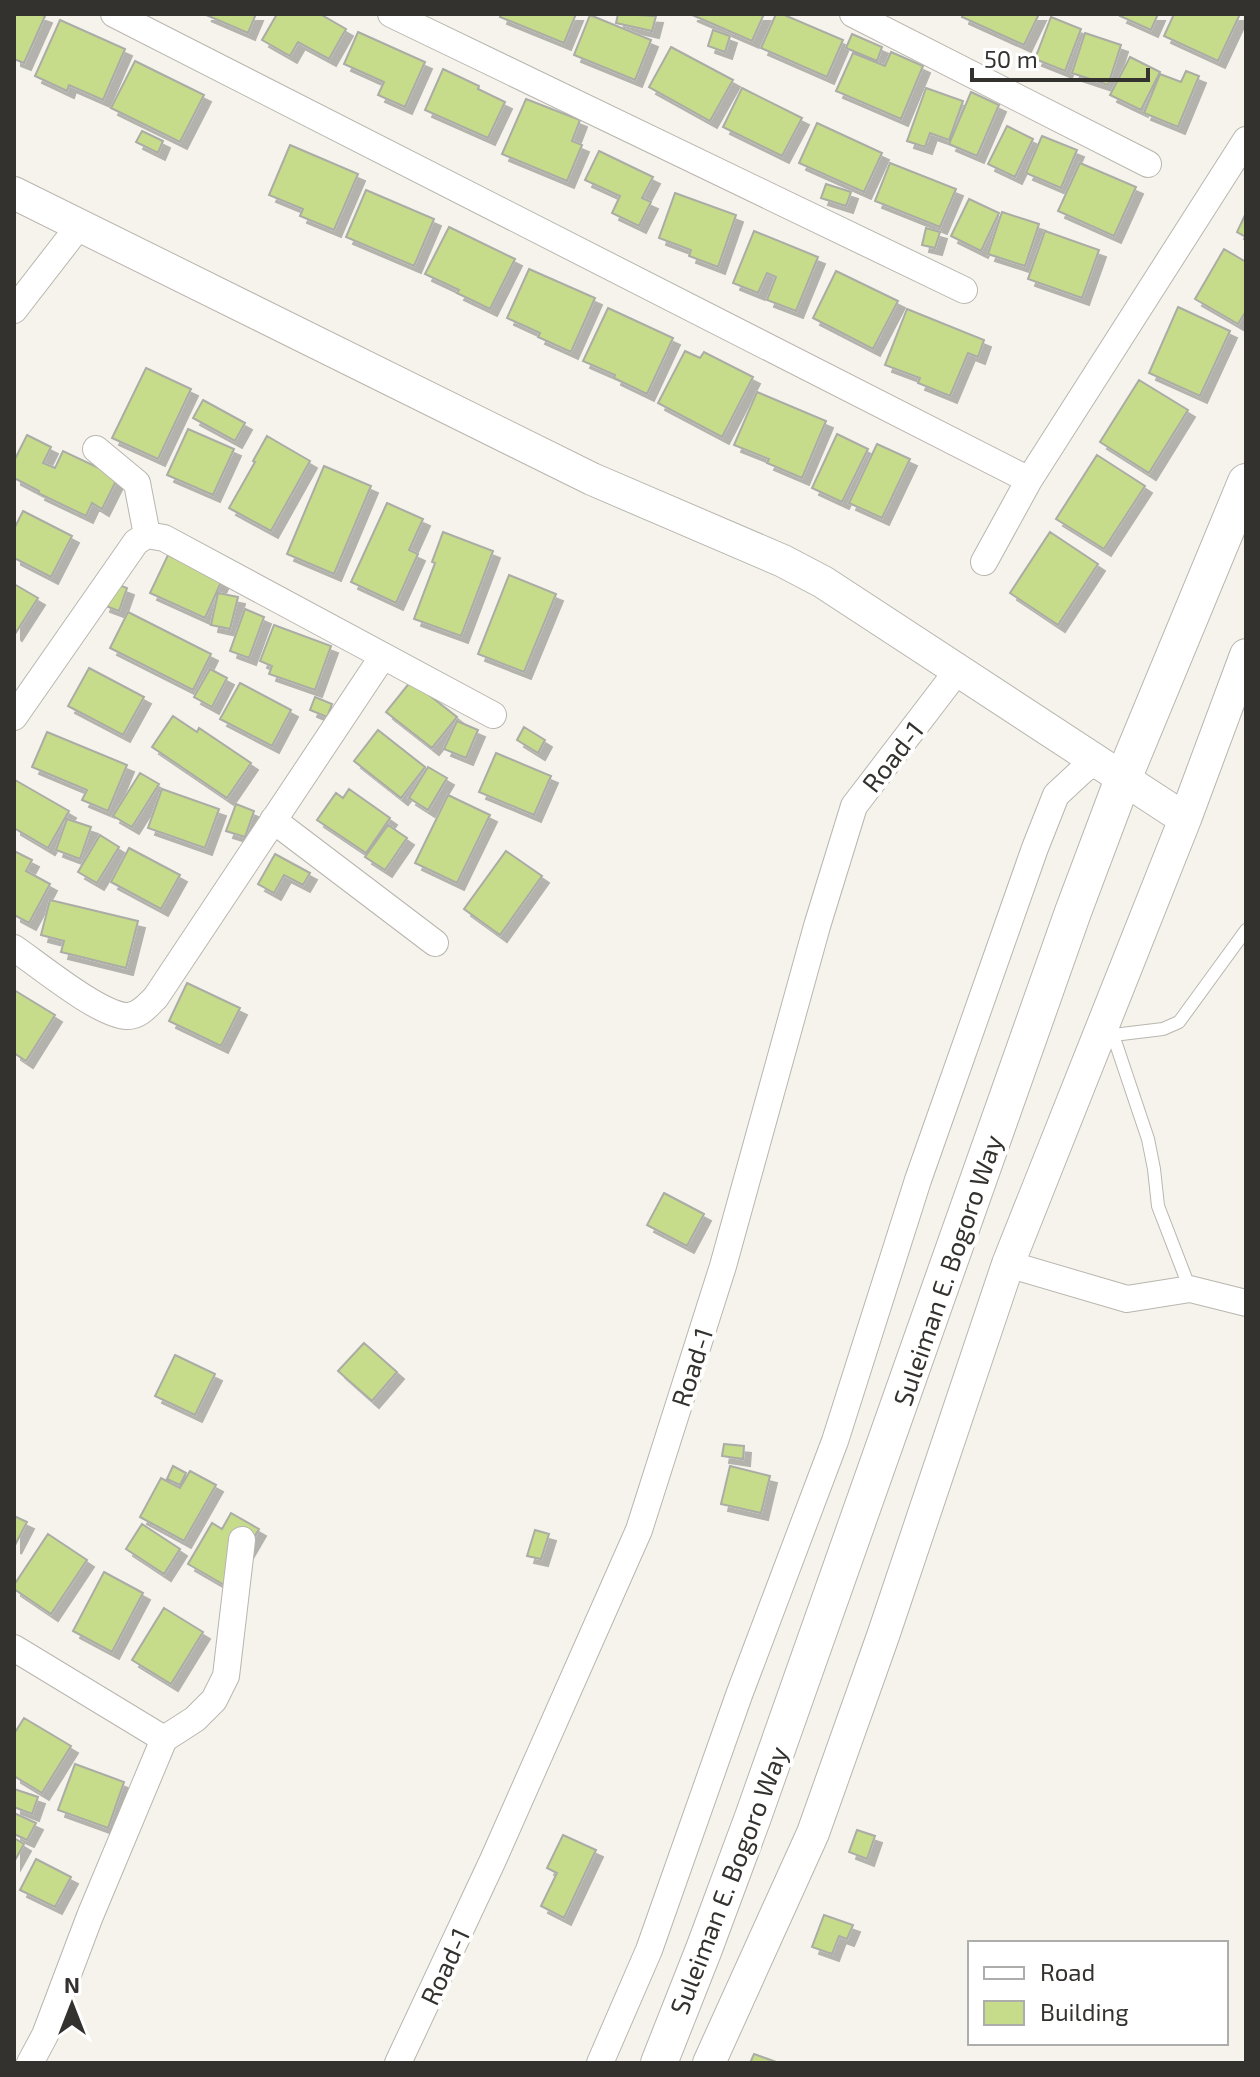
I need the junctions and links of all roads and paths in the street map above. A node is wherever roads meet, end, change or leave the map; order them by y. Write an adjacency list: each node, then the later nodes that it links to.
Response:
1 (114, 14): 11 (street)
2 (391, 14): 8 (street)
3 (853, 14): 5 (street)
4 (1246, 140): 11 (street)
5 (1148, 164)
6 (14, 193): 7 (street)
7 (79, 226): 9 (street); 16 (street)
8 (964, 290)
9 (14, 310)
10 (96, 449): 13 (street)
11 (1029, 480): 14 (street)
12 (1246, 482): 20 (main road, Suleiman E. Bogoro Way)
13 (147, 535): 15 (street); 19 (street)
14 (984, 562)
15 (383, 656): 18 (street); 22 (street)
16 (958, 670): 20 (street); 34 (street, Road-1)
17 (1243, 673): 21 (street, Suleiman E. Bogoro Way)
18 (493, 715)
19 (14, 717)
20 (1110, 770): 21 (street); 35 (street); 36 (main road, Suleiman E. Bogoro Way)
21 (1185, 819): 26 (street, Suleiman E. Bogoro Way)
22 (273, 820): 24 (street); 25 (street)
23 (1246, 930): 26 (lane)
24 (435, 943)
25 (14, 948)
26 (1106, 1036): 27 (street, Suleiman E. Bogoro Way); 28 (lane)
27 (1008, 1264): 28 (street); 37 (street, Suleiman E. Bogoro Way)
28 (1190, 1289): 29 (street)
29 (1246, 1303)
30 (242, 1540): 32 (street)
31 (14, 1648): 32 (street)
32 (164, 1739): 33 (street)
33 (30, 2063)
34 (398, 2063)
35 (600, 2063)
36 (659, 2063)
37 (709, 2063)

